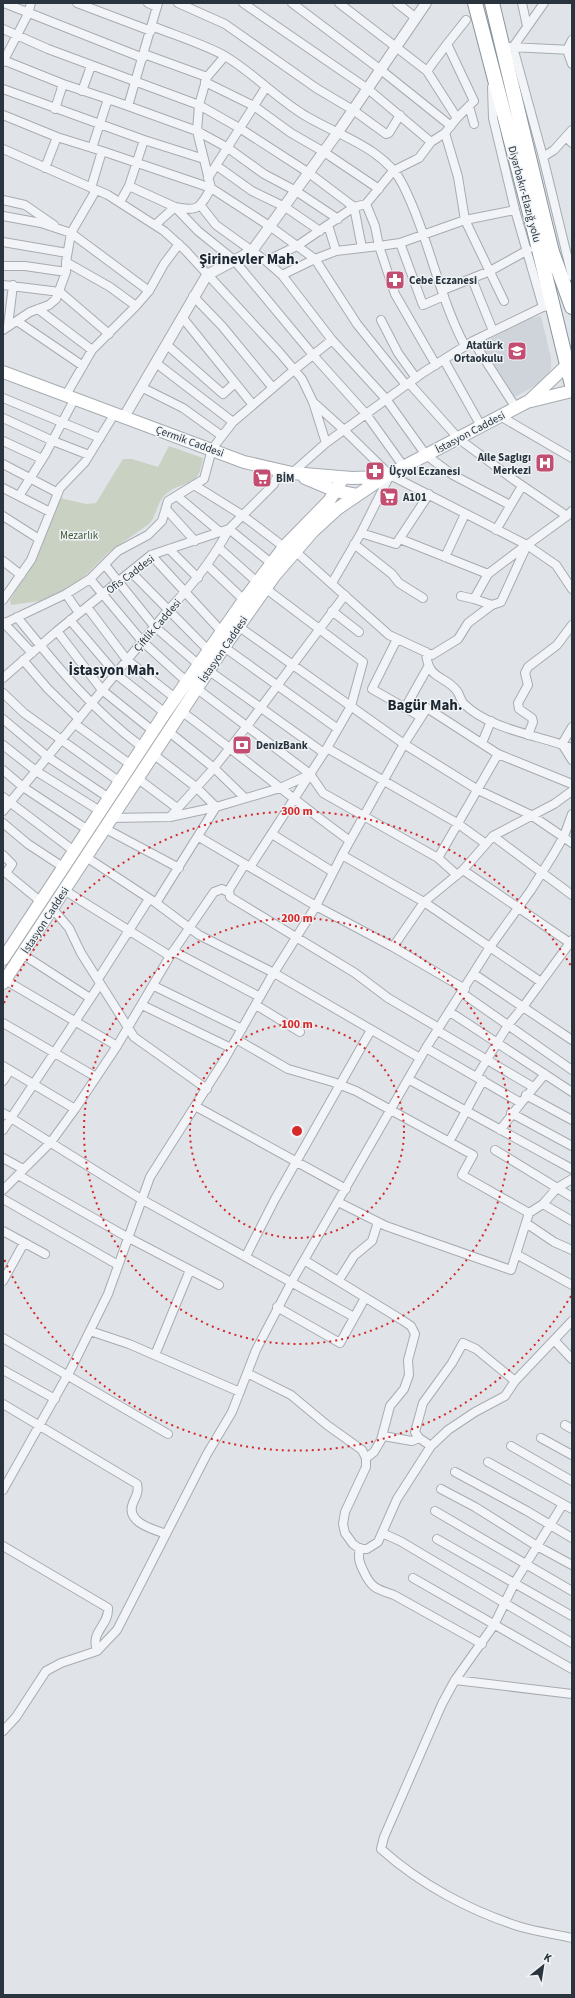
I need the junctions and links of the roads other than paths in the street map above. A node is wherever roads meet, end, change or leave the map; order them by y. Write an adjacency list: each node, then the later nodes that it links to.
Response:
1 (4, 3): 16 (street)
2 (31, 3): 16 (street)
3 (77, 3): 20 (street)
4 (148, 3): 15 (street)
5 (178, 3): 49 (street)
6 (243, 3): 42 (street)
7 (292, 3): 33 (street)
8 (339, 3): 26 (street)
9 (397, 3): 17 (street)
10 (426, 3): 17 (street)
11 (475, 3): 34 (highway, Diyarbakır-Elazığ yolu)
12 (492, 3): 25 (highway, Diyarbakır-Elazığ yolu)
13 (522, 3): 19 (street)
14 (544, 3): 19 (street)
15 (158, 5): 20 (street)
16 (28, 14): 22 (street); 28 (street)
17 (416, 18): 26 (street)
18 (466, 20): 24 (street)
19 (527, 26): 25 (street)
20 (151, 28): 28 (street); 29 (street)
21 (3, 29): 22 (street)
22 (17, 35): 30 (street); 32 (street)
23 (572, 40): 27 (street)
24 (447, 44): 35 (street); 47 (street)
25 (508, 47): 27 (street); 69 (street); 130 (highway, Diyarbakır-Elazığ yolu)
26 (396, 48): 33 (street); 35 (street)
27 (570, 50): 31 (street)
28 (143, 56): 36 (street); 37 (street)
29 (225, 56): 36 (street); 39 (street)
30 (3, 61): 38 (street)
31 (572, 64)
32 (92, 66): 37 (street); 41 (street)
33 (381, 70): 42 (street); 56 (street)
34 (492, 70): 89 (street); 129 (highway, Diyarbakır-Elazığ yolu)
35 (427, 71): 52 (street)
36 (206, 79): 44 (street); 46 (street)
37 (136, 80): 44 (street); 45 (street)
38 (63, 84): 41 (street); 48 (street)
39 (266, 87): 46 (street); 59 (street)
40 (3, 89): 48 (street)
41 (82, 90): 43 (street)
42 (368, 90): 49 (street); 51 (street)
43 (108, 99): 45 (street); 54 (street)
44 (199, 104): 55 (street); 58 (street)
45 (128, 106): 58 (street)
46 (254, 106): 55 (street); 68 (street)
47 (469, 106): 52 (street); 53 (street)
48 (55, 109): 54 (street)
49 (354, 110): 51 (street); 59 (street)
50 (3, 114): 60 (street)
51 (400, 115): 63 (street)
52 (457, 118): 56 (street)
53 (474, 124)
54 (100, 125): 61 (street); 64 (street)
55 (241, 129): 65 (street); 75 (street)
56 (448, 129): 63 (street); 92 (street)
57 (572, 130): 62 (street)
58 (197, 131): 65 (street); 70 (street)
59 (338, 132): 68 (street); 74 (street)
60 (57, 136): 64 (street); 73 (street)
61 (144, 140): 70 (street); 71 (street)
62 (569, 140): 69 (street)
63 (431, 142): 74 (street)
64 (92, 148): 67 (street)
65 (228, 148): 72 (street); 81 (street)
66 (3, 149): 73 (street)
67 (102, 151): 71 (street); 79 (street)
68 (324, 152): 75 (street); 80 (street)
69 (543, 157): 110 (street)
70 (204, 159): 76 (street)
71 (137, 163): 77 (street); 78 (street)
72 (217, 166): 76 (street); 87 (street)
73 (46, 168): 79 (street)
74 (393, 170): 80 (street); 99 (street)
75 (309, 173): 81 (street); 88 (street)
76 (208, 178): 78 (street)
77 (129, 186): 83 (street); 86 (street)
78 (211, 188): 85 (street); 95 (street)
79 (93, 189): 83 (street); 98 (street)
80 (379, 189): 84 (street)
81 (296, 191): 87 (street); 91 (street)
82 (3, 200): 96 (street)
83 (120, 202): 93 (street)
84 (366, 204): 88 (street); 104 (street)
85 (201, 206): 86 (street); 107 (street)
86 (175, 207): 93 (street); 112 (street)
87 (285, 207): 95 (street); 97 (street)
88 (354, 207): 91 (street); 105 (street)
89 (515, 210): 92 (street); 106 (street)
90 (3, 216): 96 (street)
91 (338, 218): 94 (street)
92 (465, 220): 99 (street); 116 (street)
93 (155, 225): 102 (street)
94 (328, 225): 97 (street); 108 (street)
95 (271, 227): 103 (street); 107 (street)
96 (61, 230): 98 (street)
97 (320, 231): 103 (street)
98 (71, 233): 109 (street); 123 (street)
99 (423, 235): 101 (street); 125 (street)
100 (3, 242): 109 (street)
101 (400, 242): 104 (street); 125 (street)
102 (179, 244): 118 (street); 123 (street)
103 (297, 246): 111 (street); 113 (street)
104 (379, 246): 105 (street); 147 (street)
105 (362, 248): 108 (street)
106 (528, 250): 116 (street); 129 (street)
107 (252, 251): 112 (street); 113 (street)
108 (336, 251): 111 (street)
109 (66, 257): 115 (street); 128 (street)
110 (570, 257): 119 (street)
111 (315, 259): 117 (street); 151 (street)
112 (234, 260): 118 (street); 143 (street)
113 (266, 261): 117 (street)
114 (3, 266): 115 (street)
115 (66, 272): 124 (street)
116 (490, 272): 120 (street); 127 (street)
117 (282, 275): 138 (street)
118 (207, 276): 126 (street); 149 (street)
119 (572, 276)
120 (472, 279): 125 (street); 136 (street)
121 (3, 285): 122 (street)
122 (13, 285): 124 (street); 135 (street)
123 (149, 291): 128 (street)
124 (60, 292): 131 (street); 137 (street)
125 (444, 293): 141 (street)
126 (194, 296): 132 (street); 155 (street)
127 (504, 301)
128 (136, 306): 137 (street)
129 (548, 306): 136 (street); 146 (highway, Diyarbakır-Elazığ yolu)
130 (572, 307)
131 (38, 309): 134 (street); 142 (street)
132 (182, 317): 140 (street); 152 (street)
133 (381, 320): 151 (street)
134 (17, 321): 135 (street); 148 (street)
135 (6, 328)
136 (493, 331): 139 (street)
137 (109, 334): 142 (street)
138 (332, 340): 143 (street); 159 (street)
139 (474, 341): 141 (street); 163 (street)
140 (166, 344): 145 (street); 152 (street)
141 (465, 346): 144 (street)
142 (92, 350): 148 (street)
143 (313, 355): 149 (street); 164 (street)
144 (444, 360): 147 (street); 170 (street)
145 (156, 363): 154 (street); 168 (street)
146 (569, 364): 153 (highway, Diyarbakır-Elazığ yolu); 161 (main road)
147 (436, 365): 151 (street)
148 (83, 366): 157 (street)
149 (294, 370): 155 (street); 160 (street)
150 (3, 372): 157 (main road, Çermik Caddesi)
151 (410, 382): 159 (street); 174 (street)
152 (235, 383): 162 (street)
153 (572, 385)
154 (141, 387): 165 (street); 172 (street)
155 (273, 388): 162 (street)
156 (572, 391): 161 (main road)
157 (70, 397): 165 (main road, Çermik Caddesi); 169 (street)
158 (3, 398): 169 (street)
159 (386, 400): 164 (street); 180 (street)
160 (313, 402): 171 (street); 177 (street)
161 (527, 402): 163 (main road, İstasyon Caddesi)
162 (253, 405): 168 (street)
163 (516, 408): 166 (main road, İstasyon Caddesi)
164 (366, 414): 171 (street); 184 (street)
165 (119, 415): 173 (street); 178 (main road, Çermik Caddesi)
166 (500, 416): 170 (main road, İstasyon Caddesi); 181 (street)
167 (3, 418): 176 (street)
168 (233, 422): 172 (street)
169 (62, 424): 173 (street); 176 (street)
170 (481, 426): 174 (main road, İstasyon Caddesi)
171 (344, 430): 177 (street); 187 (street)
172 (222, 436): 178 (street)
173 (100, 438): 179 (street)
174 (459, 439): 180 (main road, İstasyon Caddesi); 191 (street)
175 (3, 441): 182 (street)
176 (53, 441): 179 (street); 182 (street)
177 (326, 443): 186 (street)
178 (212, 449): 185 (main road, Çermik Caddesi); 190 (street)
179 (89, 455): 194 (street)
180 (426, 455): 184 (main road, İstasyon Caddesi); 199 (street)
181 (572, 458)
182 (42, 459): 188 (street)
183 (3, 464): 188 (street)
184 (404, 467): 187 (main road, İstasyon Caddesi)
185 (279, 470): 186 (main road, Çermik Caddesi); 204 (street, Ofis Caddesi)
186 (292, 473): 189 (main road, Çermik Caddesi); 193 (main road)
187 (387, 476): 189 (main road, Çermik Caddesi); 195 (street); 196 (main road, İstasyon Caddesi); 209 (street)
188 (30, 478): 194 (street); 197 (street)
189 (343, 478): 193 (main road)
190 (194, 485): 198 (street); 204 (street)
191 (522, 486): 199 (street); 203 (street)
192 (3, 488): 197 (street)
193 (336, 491): 196 (main road); 216 (main road)
194 (58, 493): 201 (street)
195 (429, 494): 202 (street); 211 (street)
196 (357, 495): 216 (main road, İstasyon Caddesi)
197 (19, 496): 201 (street)
198 (177, 496): 200 (street); 208 (street)
199 (510, 505): 207 (street)
200 (166, 509): 212 (street); 222 (street)
201 (50, 512): 210 (street)
202 (465, 514): 207 (street); 219 (street)
203 (569, 514): 214 (street)
204 (242, 515): 206 (street, Ofis Caddesi); 216 (street)
205 (3, 516): 210 (street)
206 (229, 529): 208 (street, Ofis Caddesi); 215 (street, Çiftlik Caddesi); 221 (street)
207 (496, 530): 214 (street)
208 (220, 532): 212 (street, Ofis Caddesi)
209 (361, 533): 211 (street); 213 (street)
210 (39, 539): 226 (street)
211 (400, 539): 219 (street)
212 (196, 541): 217 (street, Ofis Caddesi)
213 (354, 544): 230 (street); 238 (street)
214 (527, 545): 225 (street); 232 (street); 242 (street)
215 (219, 548): 223 (street, Çiftlik Caddesi); 231 (street)
216 (290, 549): 221 (main road); 230 (street); 231 (main road, İstasyon Caddesi)
217 (168, 550): 218 (street, Ofis Caddesi); 227 (street)
218 (151, 555): 224 (street, Ofis Caddesi); 233 (street)
219 (445, 557): 225 (street)
220 (3, 561): 226 (street)
221 (271, 564): 231 (main road)
222 (105, 565): 228 (street); 229 (street)
223 (207, 565): 227 (street, Çiftlik Caddesi); 241 (street)
224 (131, 572): 229 (street, Ofis Caddesi); 244 (street)
225 (488, 574): 239 (street)
226 (21, 575): 240 (street)
227 (198, 578): 233 (street, Çiftlik Caddesi)
228 (90, 579): 234 (street); 235 (street)
229 (118, 582): 235 (street, Ofis Caddesi); 251 (street)
230 (332, 583): 236 (street)
231 (261, 585): 241 (main road); 252 (main road, İstasyon Caddesi); 253 (street)
232 (572, 589)
233 (186, 592): 244 (street, Çiftlik Caddesi); 255 (street)
234 (66, 594): 246 (street); 247 (street)
235 (103, 594): 243 (street, Ofis Caddesi); 259 (street)
236 (345, 595): 245 (street); 258 (street)
237 (461, 596): 239 (street)
238 (423, 598)
239 (474, 598): 242 (street)
240 (3, 600)
241 (244, 600): 255 (main road)
242 (492, 605): 263 (street)
243 (87, 607): 246 (street, Ofis Caddesi); 266 (street)
244 (168, 609): 251 (street, Çiftlik Caddesi); 262 (street)
245 (332, 611): 253 (street); 256 (street)
246 (79, 613): 248 (street, Ofis Caddesi)
247 (17, 617): 249 (street); 260 (street)
248 (70, 620): 254 (street, Ofis Caddesi); 271 (street)
249 (3, 623): 264 (street)
250 (572, 625): 257 (street)
251 (154, 626): 259 (street, Çiftlik Caddesi); 269 (street)
252 (238, 626): 261 (main road, İstasyon Caddesi); 267 (street)
253 (318, 629): 267 (street); 279 (street)
254 (57, 631): 260 (street, Ofis Caddesi); 274 (street)
255 (222, 632): 262 (main road)
256 (359, 632)
257 (570, 635): 292 (street)
258 (397, 639): 263 (street); 280 (street)
259 (142, 641): 266 (street, Çiftlik Caddesi); 272 (street)
260 (40, 646): 264 (street, Ofis Caddesi); 277 (street)
261 (224, 647): 269 (main road, İstasyon Caddesi); 273 (street)
262 (209, 651): 269 (main road)
263 (426, 652): 268 (street)
264 (32, 653): 265 (street, Ofis Caddesi)
265 (23, 660): 270 (street, Ofis Caddesi); 285 (street)
266 (127, 660): 271 (street, Çiftlik Caddesi); 276 (street)
267 (293, 664): 273 (street); 279 (street)
268 (428, 667): 280 (street); 286 (street)
269 (204, 668): 272 (main road, İstasyon Caddesi); 278 (street)
270 (4, 674)
271 (116, 674): 274 (street, Çiftlik Caddesi); 282 (street)
272 (192, 685): 276 (main road); 281 (main road, İstasyon Caddesi); 287 (street)
273 (277, 685): 278 (street); 289 (street)
274 (102, 690): 277 (street, Çiftlik Caddesi); 290 (street)
275 (3, 693): 293 (street)
276 (176, 698): 282 (main road)
277 (91, 704): 285 (street, Çiftlik Caddesi); 301 (street)
278 (262, 706): 287 (street); 300 (street)
279 (351, 706): 289 (street); 295 (street)
280 (405, 708): 283 (street)
281 (181, 711): 291 (main road, İstasyon Caddesi); 298 (street)
282 (165, 712): 290 (main road)
283 (421, 717): 294 (street); 295 (street)
284 (3, 720): 303 (street)
285 (77, 721): 293 (street, Çiftlik Caddesi); 305 (street)
286 (491, 721): 292 (street); 294 (street)
287 (247, 726): 298 (street); 309 (street)
288 (572, 727): 296 (street)
289 (338, 729): 300 (street)
290 (153, 731): 301 (main road)
291 (168, 731): 301 (main road, İstasyon Caddesi); 306 (street)
292 (528, 735): 296 (street)
293 (61, 740): 303 (street, Çiftlik Caddesi); 311 (street)
294 (482, 743): 302 (street)
295 (404, 744): 312 (street); 317 (street)
296 (562, 744): 299 (street); 304 (street)
297 (3, 745): 308 (street)
298 (230, 747): 306 (street); 316 (street)
299 (572, 748)
300 (325, 750): 309 (street); 312 (street)
301 (148, 751): 305 (main road); 310 (main road, İstasyon Caddesi); 314 (street)
302 (498, 754): 313 (street); 317 (street)
303 (48, 757): 308 (street, Çiftlik Caddesi); 320 (street)
304 (572, 760)
305 (131, 765): 311 (main road)
306 (214, 768): 314 (street); 321 (street)
307 (3, 770): 315 (street)
308 (36, 771): 315 (street, Çiftlik Caddesi); 326 (street)
309 (310, 774): 316 (street); 322 (street); 331 (street)
310 (137, 778): 325 (street); 333 (main road, İstasyon Caddesi)
311 (120, 782): 320 (main road)
312 (383, 782): 331 (street); 334 (street)
313 (572, 784)
314 (196, 787): 324 (street); 325 (street)
315 (23, 788): 323 (street, Çiftlik Caddesi); 335 (street)
316 (280, 788): 321 (street); 322 (street)
317 (478, 790): 329 (street); 334 (street)
318 (572, 791): 329 (street)
319 (3, 797): 323 (street)
320 (109, 798): 326 (main road)
321 (245, 798): 324 (street)
322 (294, 800): 336 (street); 340 (street)
323 (10, 803): 327 (street, Çiftlik Caddesi); 343 (street)
324 (216, 807): 330 (street); 337 (street)
325 (177, 808): 330 (street)
326 (100, 811): 335 (main road)
327 (3, 812)
328 (572, 814): 339 (street)
329 (532, 815): 338 (street); 339 (street)
330 (170, 817): 333 (street)
331 (364, 817): 340 (street); 347 (street)
332 (3, 823): 349 (street)
333 (107, 823): 346 (main road, İstasyon Caddesi); 350 (street)
334 (457, 823): 342 (street); 347 (street)
335 (88, 830): 343 (main road)
336 (272, 834): 348 (street); 351 (street)
337 (199, 836): 348 (street); 350 (street)
338 (493, 836): 342 (street); 353 (street)
339 (564, 836): 341 (street); 353 (street)
340 (350, 841): 344 (street)
341 (572, 843)
342 (486, 844): 352 (street)
343 (74, 851): 349 (main road)
344 (342, 855): 351 (street); 359 (street)
345 (3, 856): 357 (street)
346 (86, 857): 354 (main road, İstasyon Caddesi); 358 (street)
347 (438, 858): 352 (street)
348 (248, 866): 355 (street); 360 (street)
349 (63, 867): 357 (main road)
350 (178, 868): 358 (street)
351 (333, 872): 360 (street)
352 (460, 872): 359 (street); 362 (street)
353 (542, 872): 356 (street); 362 (street)
354 (64, 890): 361 (main road, İstasyon Caddesi); 364 (street)
355 (228, 892): 363 (street); 365 (street)
356 (572, 895)
357 (40, 901): 371 (main road)
358 (152, 901): 363 (street); 364 (street)
359 (424, 902): 367 (street); 368 (street)
360 (316, 906): 365 (street); 367 (street)
361 (52, 908): 369 (main road, İstasyon Caddesi); 375 (street)
362 (519, 908): 366 (street); 368 (street)
363 (190, 928): 370 (street); 372 (street)
364 (129, 931): 370 (street); 375 (street)
365 (297, 937): 372 (street); 391 (street)
366 (571, 941): 376 (street)
367 (393, 947): 378 (street)
368 (490, 947): 373 (street); 376 (street)
369 (22, 954): 374 (main road, İstasyon Caddesi); 380 (street)
370 (172, 954): 377 (street); 379 (street)
371 (3, 959)
372 (274, 973): 379 (street); 390 (street)
373 (474, 974): 378 (street); 383 (street)
374 (4, 981): 385 (street)
375 (99, 982): 380 (street); 388 (street)
376 (541, 982): 383 (street)
377 (154, 986): 381 (street); 389 (street)
378 (463, 991): 384 (street); 387 (street)
379 (260, 996): 382 (street)
380 (90, 998): 385 (street)
381 (142, 1005): 388 (street); 397 (street)
382 (256, 1005): 389 (street); 392 (street)
383 (523, 1007): 387 (street); 394 (street)
384 (450, 1012): 391 (street); 395 (street)
385 (75, 1021): 396 (street); 399 (street)
386 (3, 1023): 399 (street)
387 (508, 1025): 395 (street); 403 (street)
388 (128, 1027): 396 (street); 412 (street)
389 (242, 1029): 393 (street)
390 (371, 1030): 400 (street); 410 (street)
391 (439, 1030): 398 (street); 401 (street)
392 (300, 1032)
393 (236, 1039): 397 (street); 410 (street)
394 (572, 1040)
395 (497, 1043): 401 (street); 404 (street)
396 (116, 1046): 405 (street)
397 (231, 1048): 412 (street)
398 (426, 1048): 400 (street); 406 (street)
399 (54, 1053): 405 (street); 409 (street)
400 (420, 1058): 407 (street)
401 (486, 1058): 406 (street); 411 (street)
402 (6, 1068): 408 (street); 409 (street)
403 (572, 1070)
404 (545, 1074): 411 (street); 413 (street)
405 (96, 1077): 416 (street)
406 (480, 1078): 414 (street); 418 (street)
407 (408, 1079): 417 (street); 418 (street)
408 (3, 1081)
409 (33, 1084): 416 (street); 421 (street)
410 (340, 1084): 417 (street); 430 (street)
411 (533, 1086): 414 (street)
412 (206, 1089): 415 (street)
413 (572, 1092)
414 (523, 1099): 420 (street); 422 (street)
415 (195, 1106): 430 (street); 439 (street)
416 (75, 1110): 425 (street)
417 (392, 1110): 426 (street); 435 (street)
418 (467, 1111): 424 (street); 426 (street)
419 (3, 1113): 421 (street)
420 (511, 1113): 424 (street); 427 (street)
421 (11, 1118): 423 (street); 425 (street)
422 (572, 1120)
423 (3, 1130)
424 (500, 1130): 431 (street)
425 (51, 1142): 432 (street); 439 (street)
426 (449, 1142): 442 (street)
427 (572, 1146)
428 (495, 1150): 434 (street)
429 (3, 1158): 432 (street)
430 (297, 1162): 435 (street); 452 (street)
431 (572, 1168)
432 (20, 1172): 436 (street); 447 (street)
433 (572, 1179): 434 (street)
434 (557, 1188): 437 (street); 441 (street)
435 (346, 1189): 440 (street)
436 (3, 1190)
437 (572, 1197)
438 (3, 1199): 454 (street)
439 (141, 1199): 447 (street); 452 (street)
440 (338, 1202): 444 (street); 453 (street)
441 (543, 1204): 442 (street); 443 (street)
442 (529, 1213): 445 (street)
443 (572, 1221)
444 (378, 1222): 451 (street); 456 (street)
445 (526, 1223): 449 (street); 451 (street)
446 (3, 1231): 448 (street)
447 (127, 1237): 454 (street); 455 (street)
448 (24, 1243): 450 (street); 457 (street)
449 (572, 1250)
450 (45, 1254)
451 (516, 1254): 459 (street)
452 (246, 1256): 458 (street)
453 (304, 1260): 456 (street); 458 (street)
454 (118, 1265): 465 (street)
455 (190, 1270): 460 (street); 468 (street)
456 (339, 1280): 461 (street)
457 (3, 1281)
458 (292, 1281): 462 (street); 463 (street)
459 (572, 1284)
460 (219, 1285)
461 (365, 1298): 463 (street); 479 (street)
462 (277, 1307): 463 (street); 471 (street)
463 (354, 1317)
464 (572, 1321): 467 (street)
465 (90, 1330): 468 (street); 472 (street)
466 (3, 1338): 472 (street)
467 (554, 1340): 469 (street); 473 (street)
468 (155, 1355): 474 (street)
469 (572, 1359)
470 (3, 1370): 475 (street)
471 (247, 1373): 474 (street); 485 (street)
472 (68, 1376): 475 (street); 478 (street)
473 (515, 1381): 480 (street); 482 (street)
474 (240, 1392): 498 (street)
475 (55, 1399): 477 (street)
476 (3, 1404): 477 (street)
477 (40, 1426): 489 (street); 498 (street)
478 (168, 1434)
479 (383, 1436): 480 (street); 485 (street)
480 (420, 1438): 482 (street)
481 (541, 1438): 484 (street)
482 (431, 1446): 497 (street)
483 (511, 1446): 490 (street)
484 (572, 1455)
485 (366, 1458): 503 (street)
486 (488, 1462): 493 (street)
487 (3, 1472): 489 (street)
488 (455, 1472): 496 (street)
489 (10, 1477): 492 (street)
490 (572, 1481)
491 (441, 1488): 502 (street)
492 (3, 1490)
493 (563, 1504): 494 (street); 496 (street)
494 (572, 1509)
495 (435, 1512): 504 (street)
496 (550, 1525): 499 (street); 502 (street)
497 (382, 1533): 503 (street); 509 (street)
498 (166, 1534): 514 (street)
499 (572, 1538)
500 (437, 1540): 507 (street)
501 (3, 1546): 514 (street)
502 (537, 1546): 504 (street); 505 (street)
503 (360, 1548): 513 (street)
504 (527, 1564): 507 (street); 508 (street)
505 (572, 1565)
506 (414, 1578): 511 (street)
507 (515, 1582): 509 (street); 510 (street)
508 (572, 1591)
509 (505, 1604): 511 (street); 512 (street)
510 (572, 1616)
511 (494, 1625): 513 (street); 515 (street)
512 (572, 1643)
513 (482, 1644): 516 (street)
514 (97, 1651): 518 (street)
515 (572, 1669)
516 (455, 1680): 517 (street); 519 (street)
517 (572, 1694)
518 (3, 1732)
519 (572, 1938)

